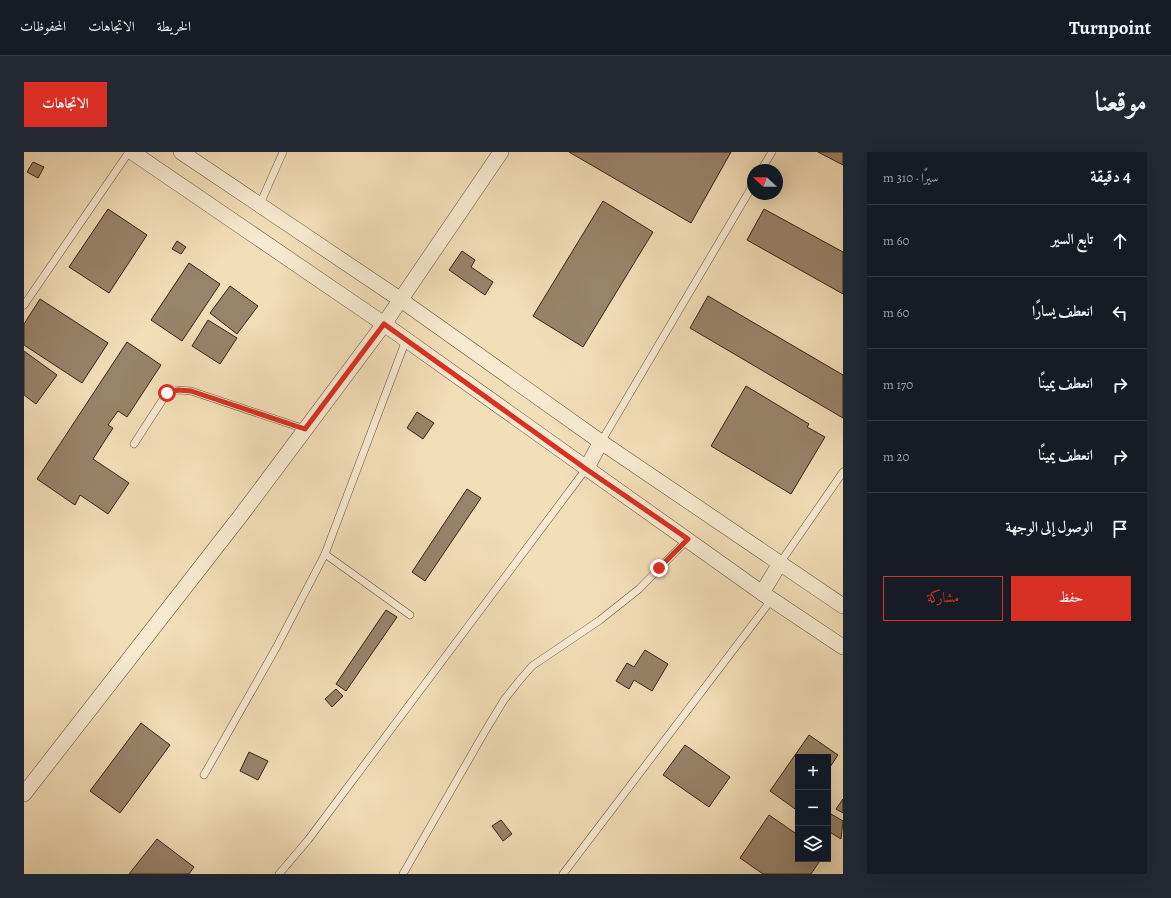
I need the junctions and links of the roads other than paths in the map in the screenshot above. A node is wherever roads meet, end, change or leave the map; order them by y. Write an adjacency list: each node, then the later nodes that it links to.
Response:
1 (131, 152): 10 (lane); 11 (street)
2 (181, 152): 8 (street)
3 (283, 152): 8 (lane)
4 (501, 152): 9 (street)
5 (772, 152): 6 (lane)
6 (765, 164)
7 (747, 194): 14 (lane)
8 (260, 204): 9 (street)
9 (401, 300): 11 (street); 14 (street)
10 (24, 305)
11 (384, 324): 12 (street); 13 (street)
12 (406, 340): 16 (street); 19 (lane)
13 (305, 429): 15 (lane); 26 (street)
14 (601, 442): 16 (street); 20 (street)
15 (134, 444)
16 (586, 469): 18 (street); 27 (lane)
17 (843, 472): 20 (lane)
18 (688, 539): 21 (street); 28 (lane)
19 (325, 554): 23 (lane); 25 (lane)
20 (780, 563): 21 (street); 22 (street)
21 (767, 596): 24 (street); 29 (lane)
22 (843, 606)
23 (410, 615)
24 (843, 647)
25 (204, 775)
26 (24, 794)
27 (279, 874)
28 (403, 874)
29 (563, 874)

